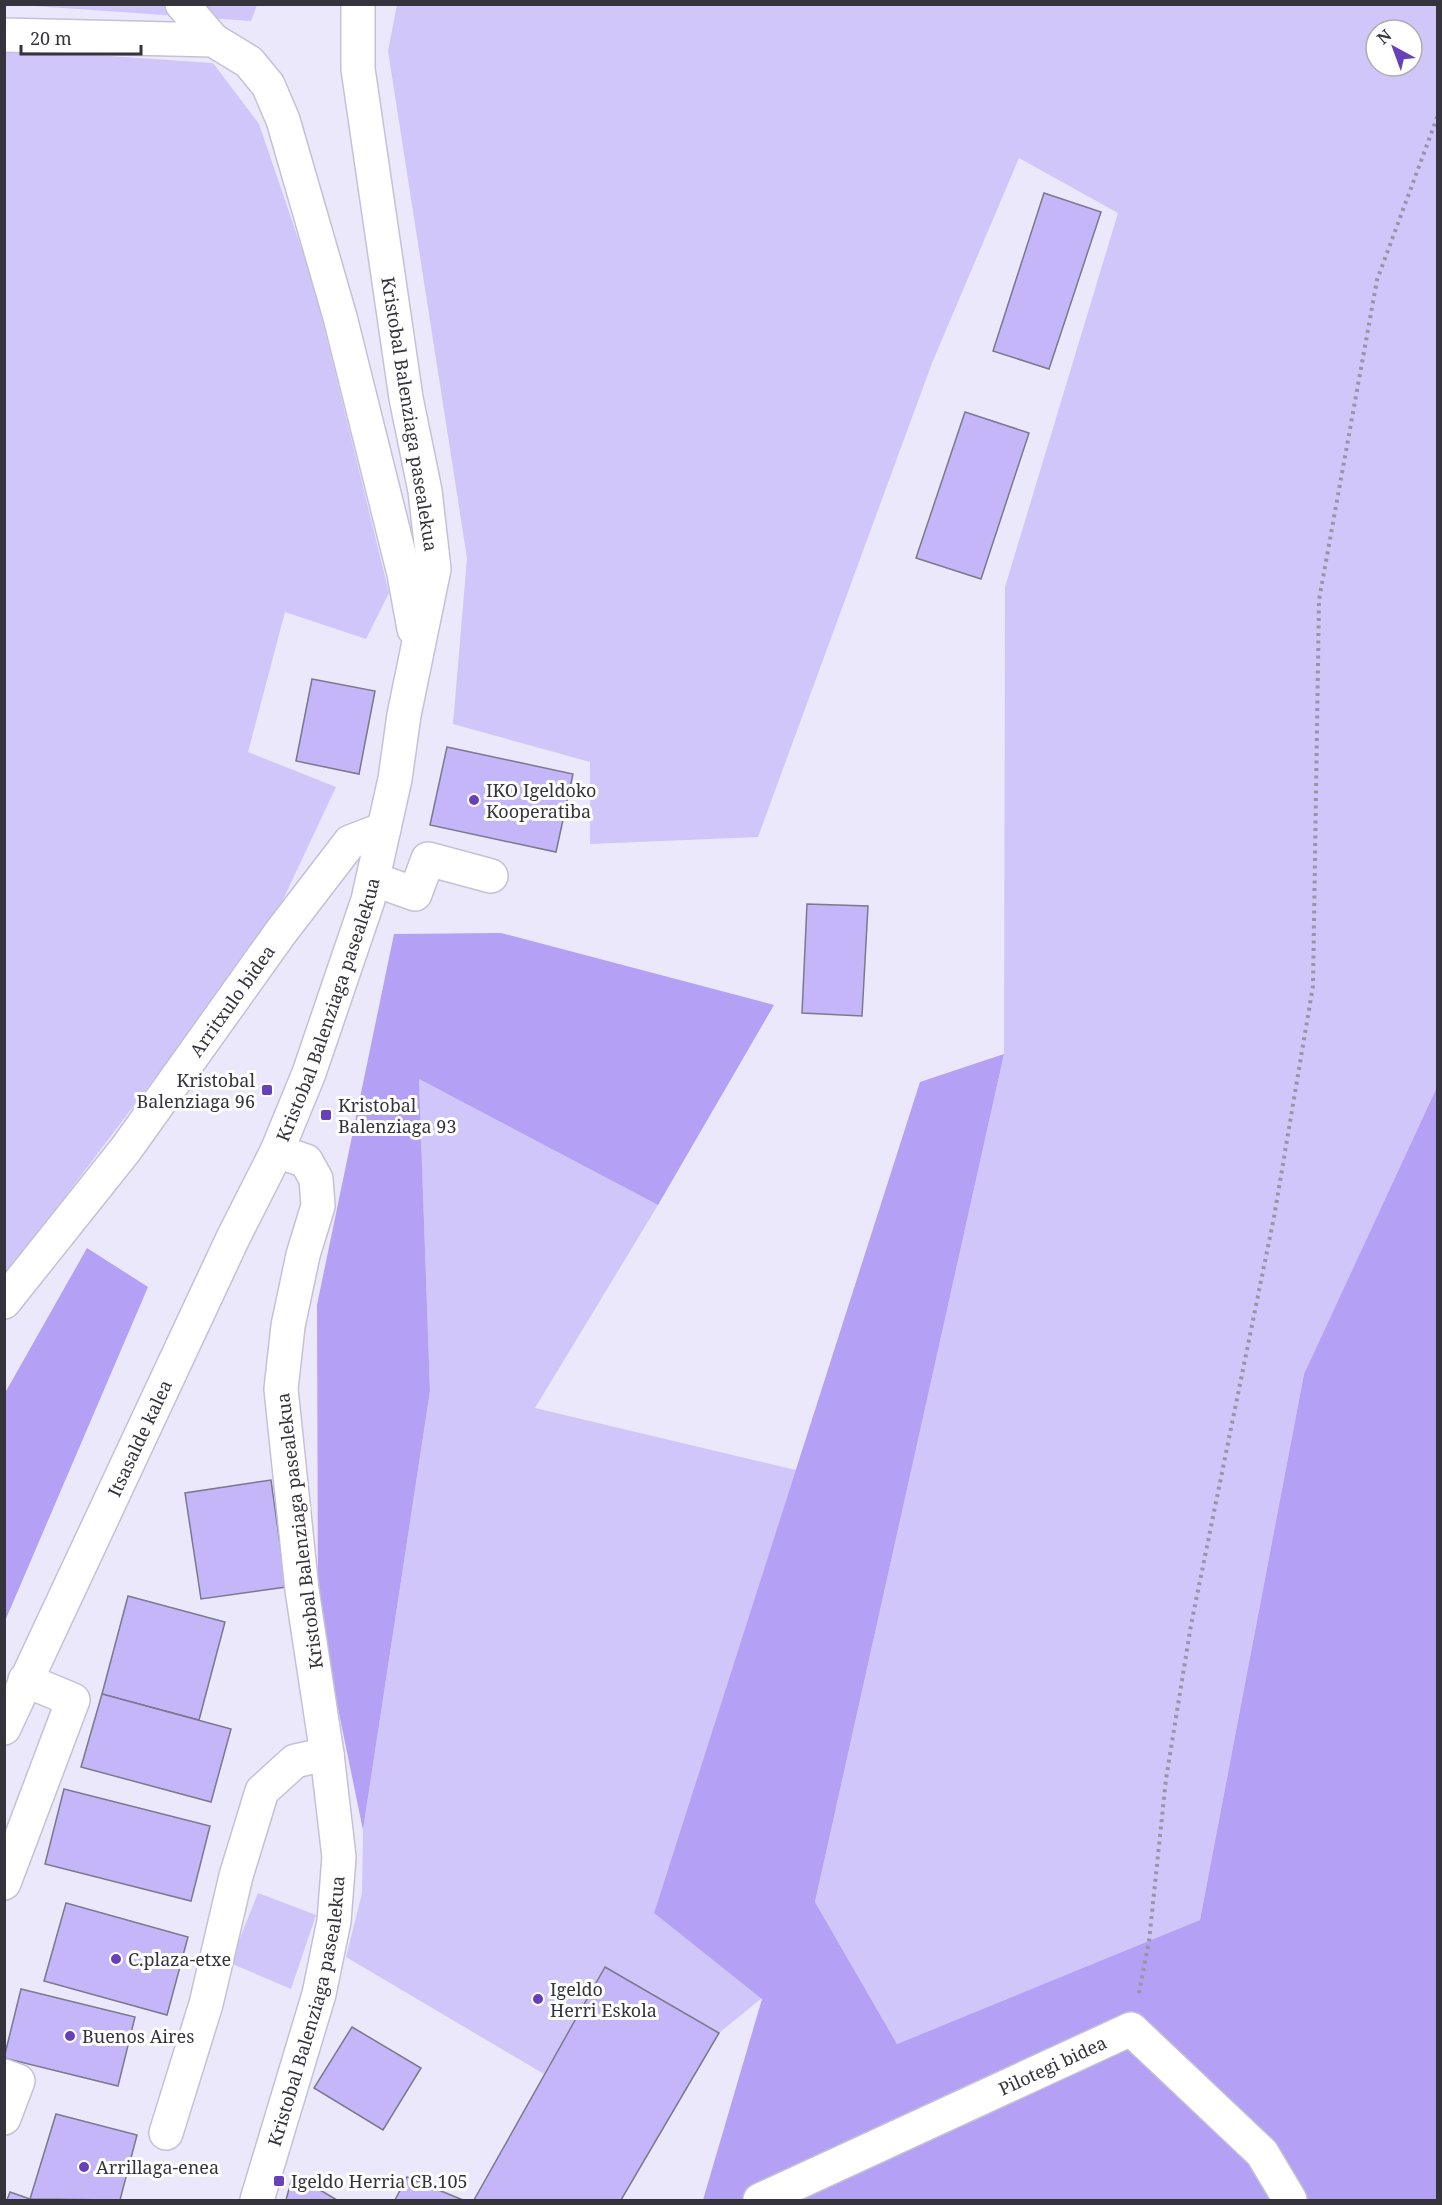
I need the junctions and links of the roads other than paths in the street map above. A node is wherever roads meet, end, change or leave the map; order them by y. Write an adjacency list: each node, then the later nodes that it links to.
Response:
1 (182, 4): 4 (street)
2 (358, 4): 5 (street, Kristobal Balenziaga pasealekua)
3 (4, 35): 4 (street)
4 (213, 40): 5 (street)
5 (417, 644): 6 (street, Kristobal Balenziaga pasealekua)
6 (384, 829): 8 (street, Kristobal Balenziaga pasealekua); 10 (street, Arritxulo bidea)
7 (490, 876): 8 (street)
8 (373, 879): 9 (street, Kristobal Balenziaga pasealekua)
9 (277, 1151): 11 (street, Itsasalde kalea); 13 (street, Kristobal Balenziaga pasealekua)
10 (4, 1302)
11 (25, 1680): 12 (street, Itsasalde kalea); 14 (street)
12 (4, 1728)
13 (327, 1754): 17 (street); 18 (street, Kristobal Balenziaga pasealekua)
14 (4, 1883)
15 (4, 2076): 16 (street)
16 (4, 2118)
17 (166, 2133)
18 (257, 2200)
19 (760, 2200): 20 (street, Pilotegi bidea)
20 (1290, 2200)

